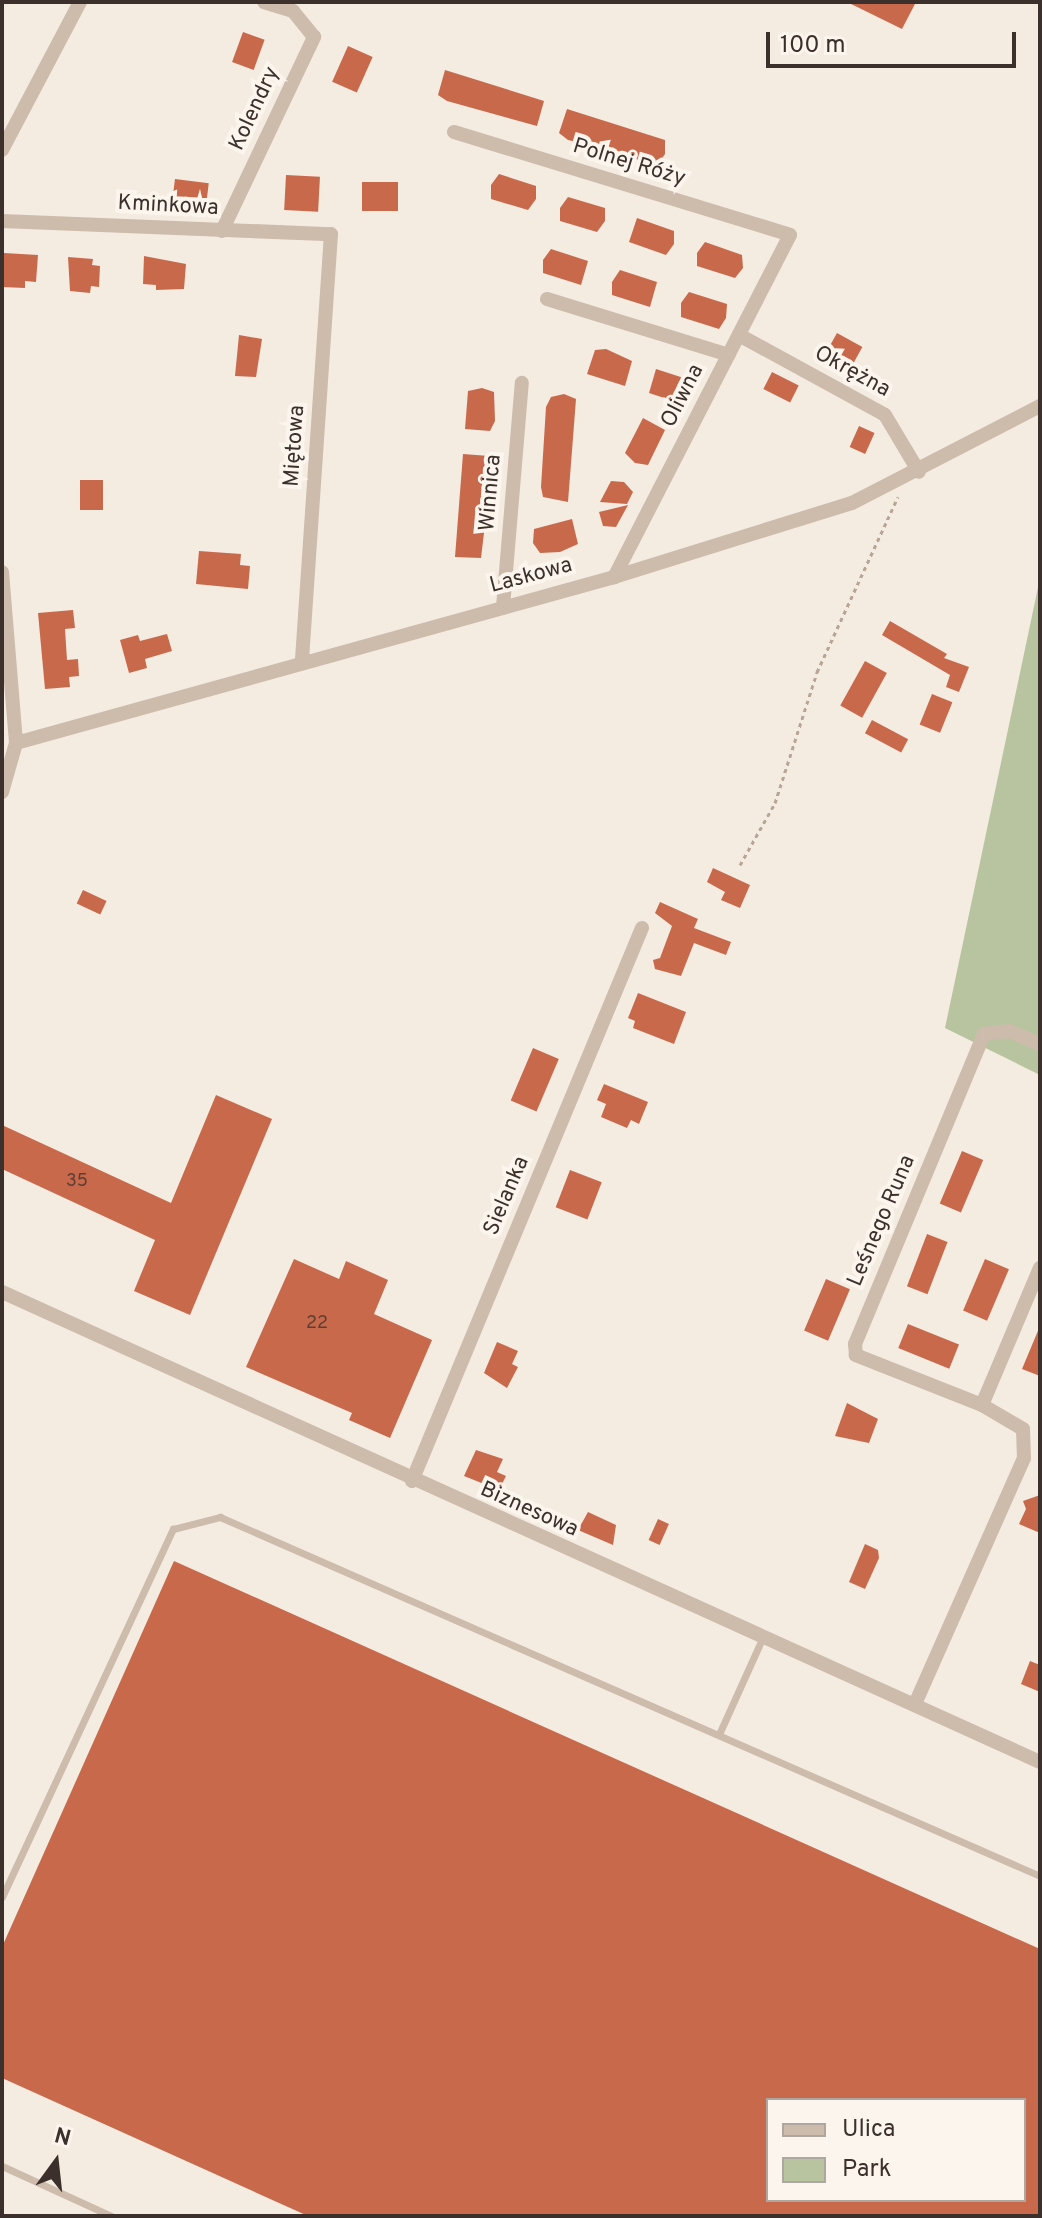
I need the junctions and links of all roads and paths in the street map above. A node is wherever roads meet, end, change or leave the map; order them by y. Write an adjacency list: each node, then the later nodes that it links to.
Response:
1 (80, 2): 4 (street)
2 (264, 2): 6 (street, Kolendry)
3 (454, 132): 8 (street, Polnej Róży)
4 (2, 150)
5 (2, 221): 6 (street, Kminkowa)
6 (222, 231): 7 (street, Kminkowa)
7 (331, 234): 18 (street, Miętowa)
8 (790, 235): 10 (street, Oliwna)
9 (547, 299): 11 (street)
10 (739, 335): 11 (street, Oliwna); 14 (street, Okrężna)
11 (729, 355): 16 (street, Oliwna)
12 (522, 383): 17 (street, Winnica)
13 (1040, 406): 14 (street, Laskowa)
14 (913, 475): 16 (street, Laskowa); 21 (path)
15 (2, 572): 19 (street)
16 (614, 577): 17 (street, Laskowa)
17 (503, 607): 18 (street, Laskowa)
18 (302, 660): 19 (street, Laskowa)
19 (16, 743): 20 (street)
20 (2, 792)
21 (740, 865)
22 (642, 928): 27 (street, Sielanka)
23 (1040, 1044): 26 (street, Leśnego Runa)
24 (1040, 1268): 26 (street)
25 (2, 1292): 27 (street, Biznesowa)
26 (982, 1405): 29 (street, Leśnego Runa)
27 (412, 1481): 28 (street, Biznesowa)
28 (762, 1639): 29 (street, Biznesowa); 30 (lane)
29 (915, 1704): 31 (street, Biznesowa)
30 (720, 1732): 32 (lane); 33 (lane)
31 (1040, 1762)
32 (1040, 1876)
33 (2, 1897)
34 (2, 2166): 35 (lane)
35 (111, 2216)

